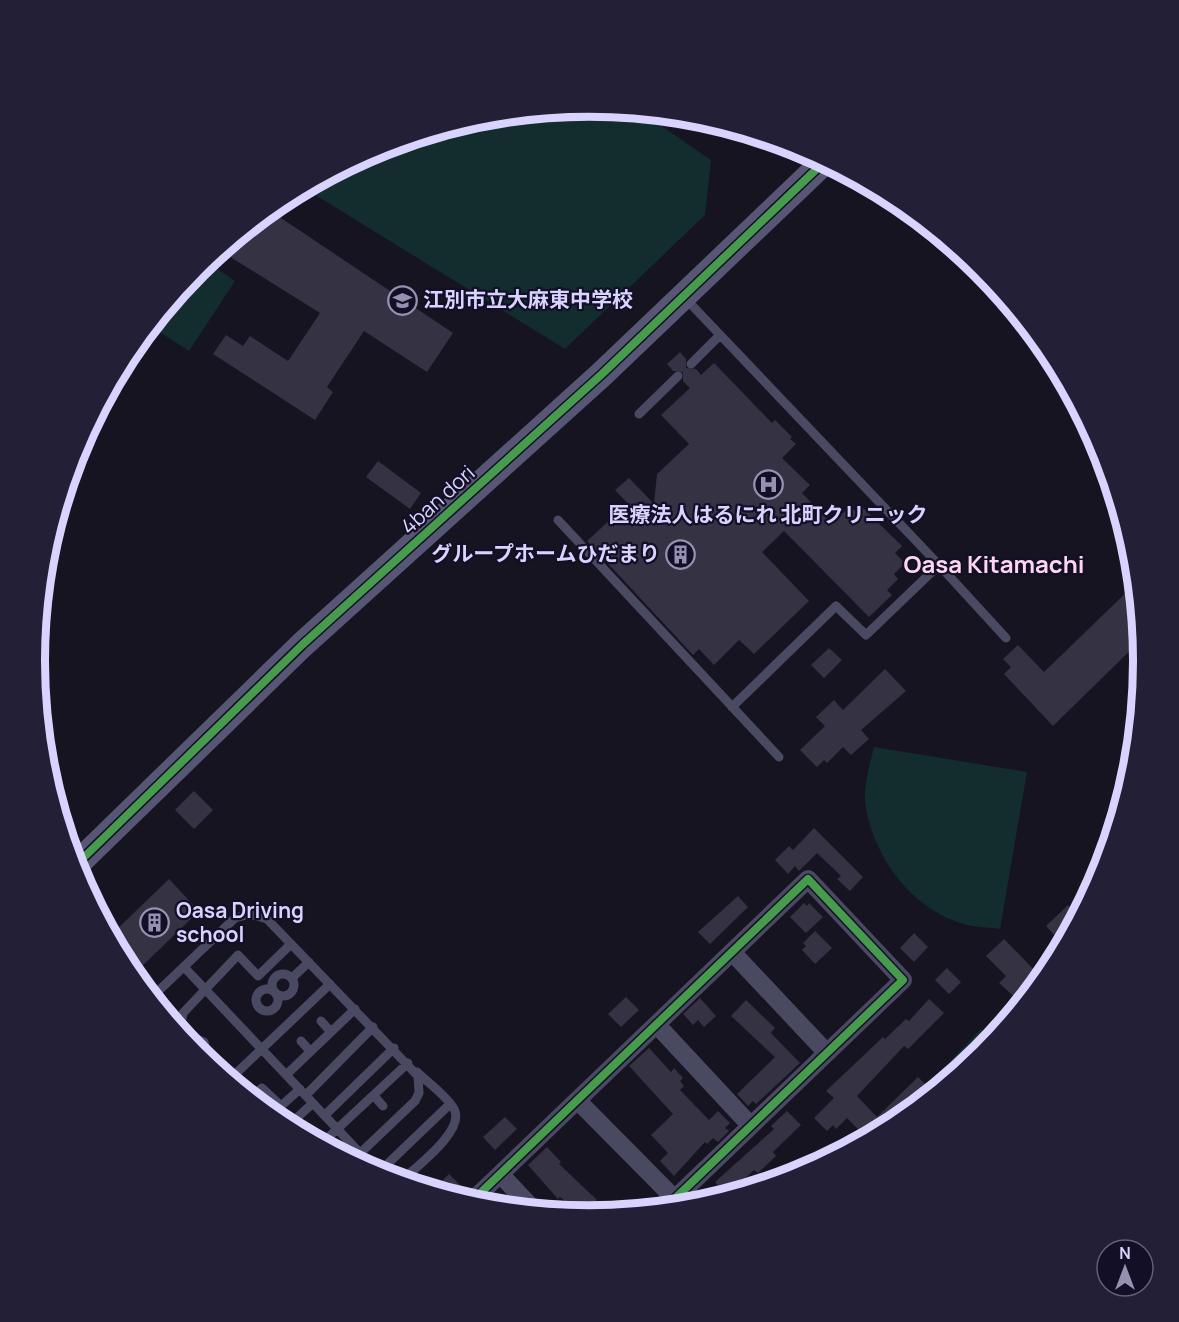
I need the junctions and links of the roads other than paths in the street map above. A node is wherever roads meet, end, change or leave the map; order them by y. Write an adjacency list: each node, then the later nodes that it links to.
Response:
1 (818, 167): 2 (street, 4ban dori)
2 (684, 297): 3 (lane); 12 (street, 4ban dori)
3 (720, 335): 4 (lane); 8 (lane)
4 (691, 364)
5 (678, 376): 6 (lane)
6 (639, 414)
7 (558, 520): 10 (lane)
8 (939, 565): 9 (lane); 10 (lane)
9 (1006, 638)
10 (732, 707): 11 (lane)
11 (779, 757)
12 (82, 859)
13 (291, 944): 15 (lane); 16 (lane); 19 (lane)
14 (732, 952): 27 (street); 34 (street); 34 (street)
15 (309, 962): 17 (lane); 18 (lane)
16 (184, 967): 19 (lane); 21 (lane)
17 (292, 978): 20 (lane); 20 (lane)
18 (330, 984): 23 (lane); 26 (lane)
19 (205, 989): 24 (lane); 32 (lane)
20 (274, 991): 22 (lane); 22 (lane)
21 (158, 992)
22 (275, 1008): 26 (lane)
23 (355, 1009): 28 (lane); 29 (lane)
24 (180, 1020)
25 (321, 1021): 29 (lane)
26 (288, 1023): 32 (lane)
27 (657, 1025): 41 (street); 46 (street)
28 (373, 1027): 31 (lane); 39 (lane)
29 (331, 1032): 33 (lane)
30 (301, 1041): 33 (lane)
31 (394, 1048): 35 (lane); 44 (lane)
32 (261, 1050): 36 (lane); 37 (lane)
33 (310, 1051): 37 (lane)
34 (827, 1053): 46 (street)
35 (410, 1065): 40 (lane); 42 (lane); 49 (lane)
36 (235, 1074)
37 (286, 1075): 39 (lane)
38 (257, 1093): 39 (lane)
39 (306, 1096): 44 (lane); 45 (lane)
40 (374, 1096): 43 (lane); 47 (lane)
41 (578, 1101): 52 (street); 55 (street)
42 (450, 1104): 50 (lane); 51 (lane)
43 (383, 1106)
44 (325, 1115): 47 (lane)
45 (293, 1118)
46 (751, 1126): 54 (street)
47 (338, 1129): 48 (lane); 49 (lane)
48 (328, 1138)
49 (360, 1153)
50 (386, 1166)
51 (408, 1175)
52 (501, 1175): 53 (street); 56 (street)
53 (480, 1194)
54 (675, 1199)
55 (666, 1200)
56 (527, 1202)

